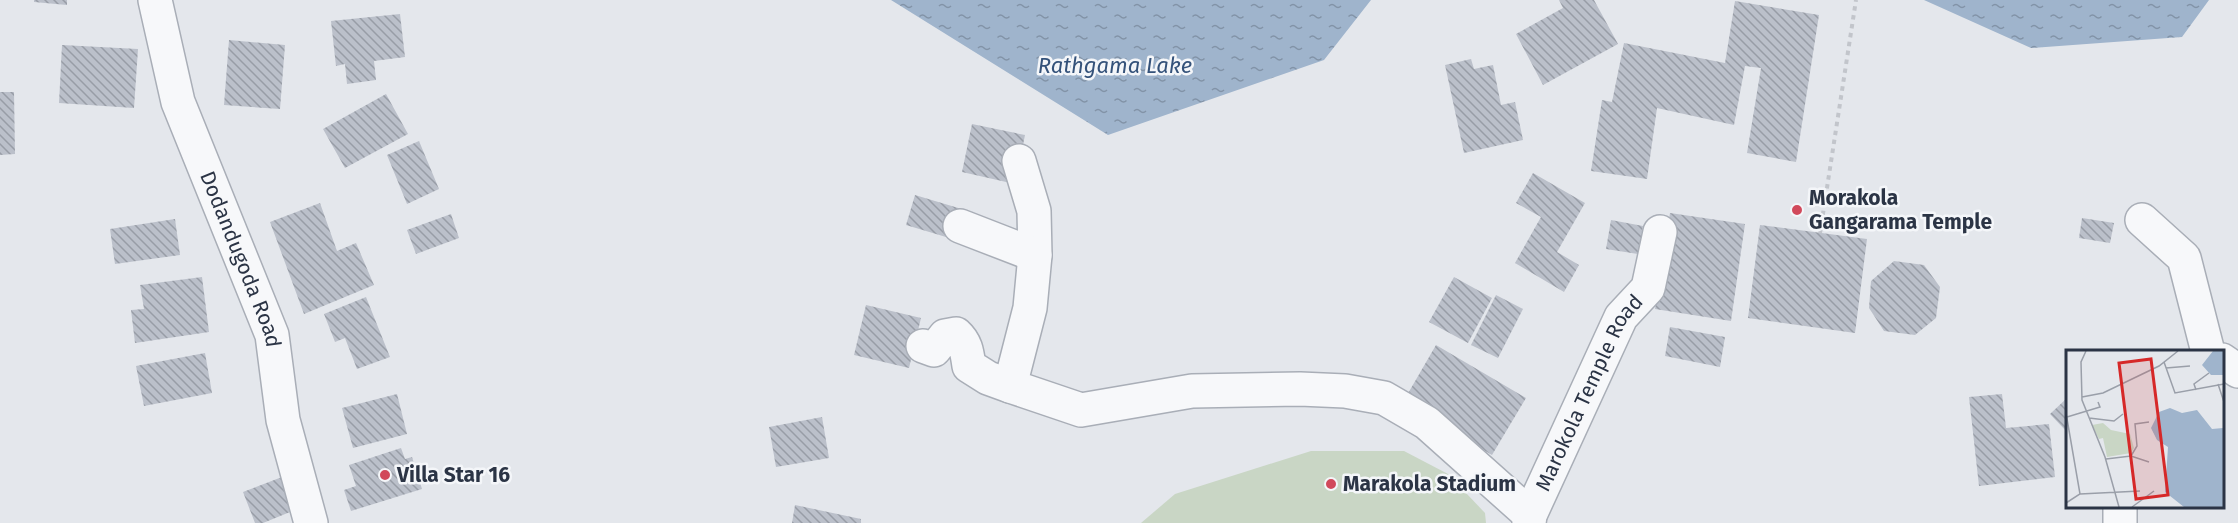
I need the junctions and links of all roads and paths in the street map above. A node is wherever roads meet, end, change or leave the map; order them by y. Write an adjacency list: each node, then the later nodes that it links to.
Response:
1 (155, 0): 15 (street, Dodandugoda Road)
2 (1856, 0): 7 (path)
3 (1020, 160): 8 (street)
4 (2142, 220): 10 (street)
5 (960, 226): 8 (street)
6 (1660, 232): 14 (street, Marokola Temple Road)
7 (1820, 233)
8 (1035, 255): 13 (street)
9 (923, 346): 13 (street)
10 (2207, 350)
11 (2223, 361): 12 (street)
12 (2238, 371)
13 (1010, 386): 14 (street)
14 (1529, 519)
15 (311, 523)

